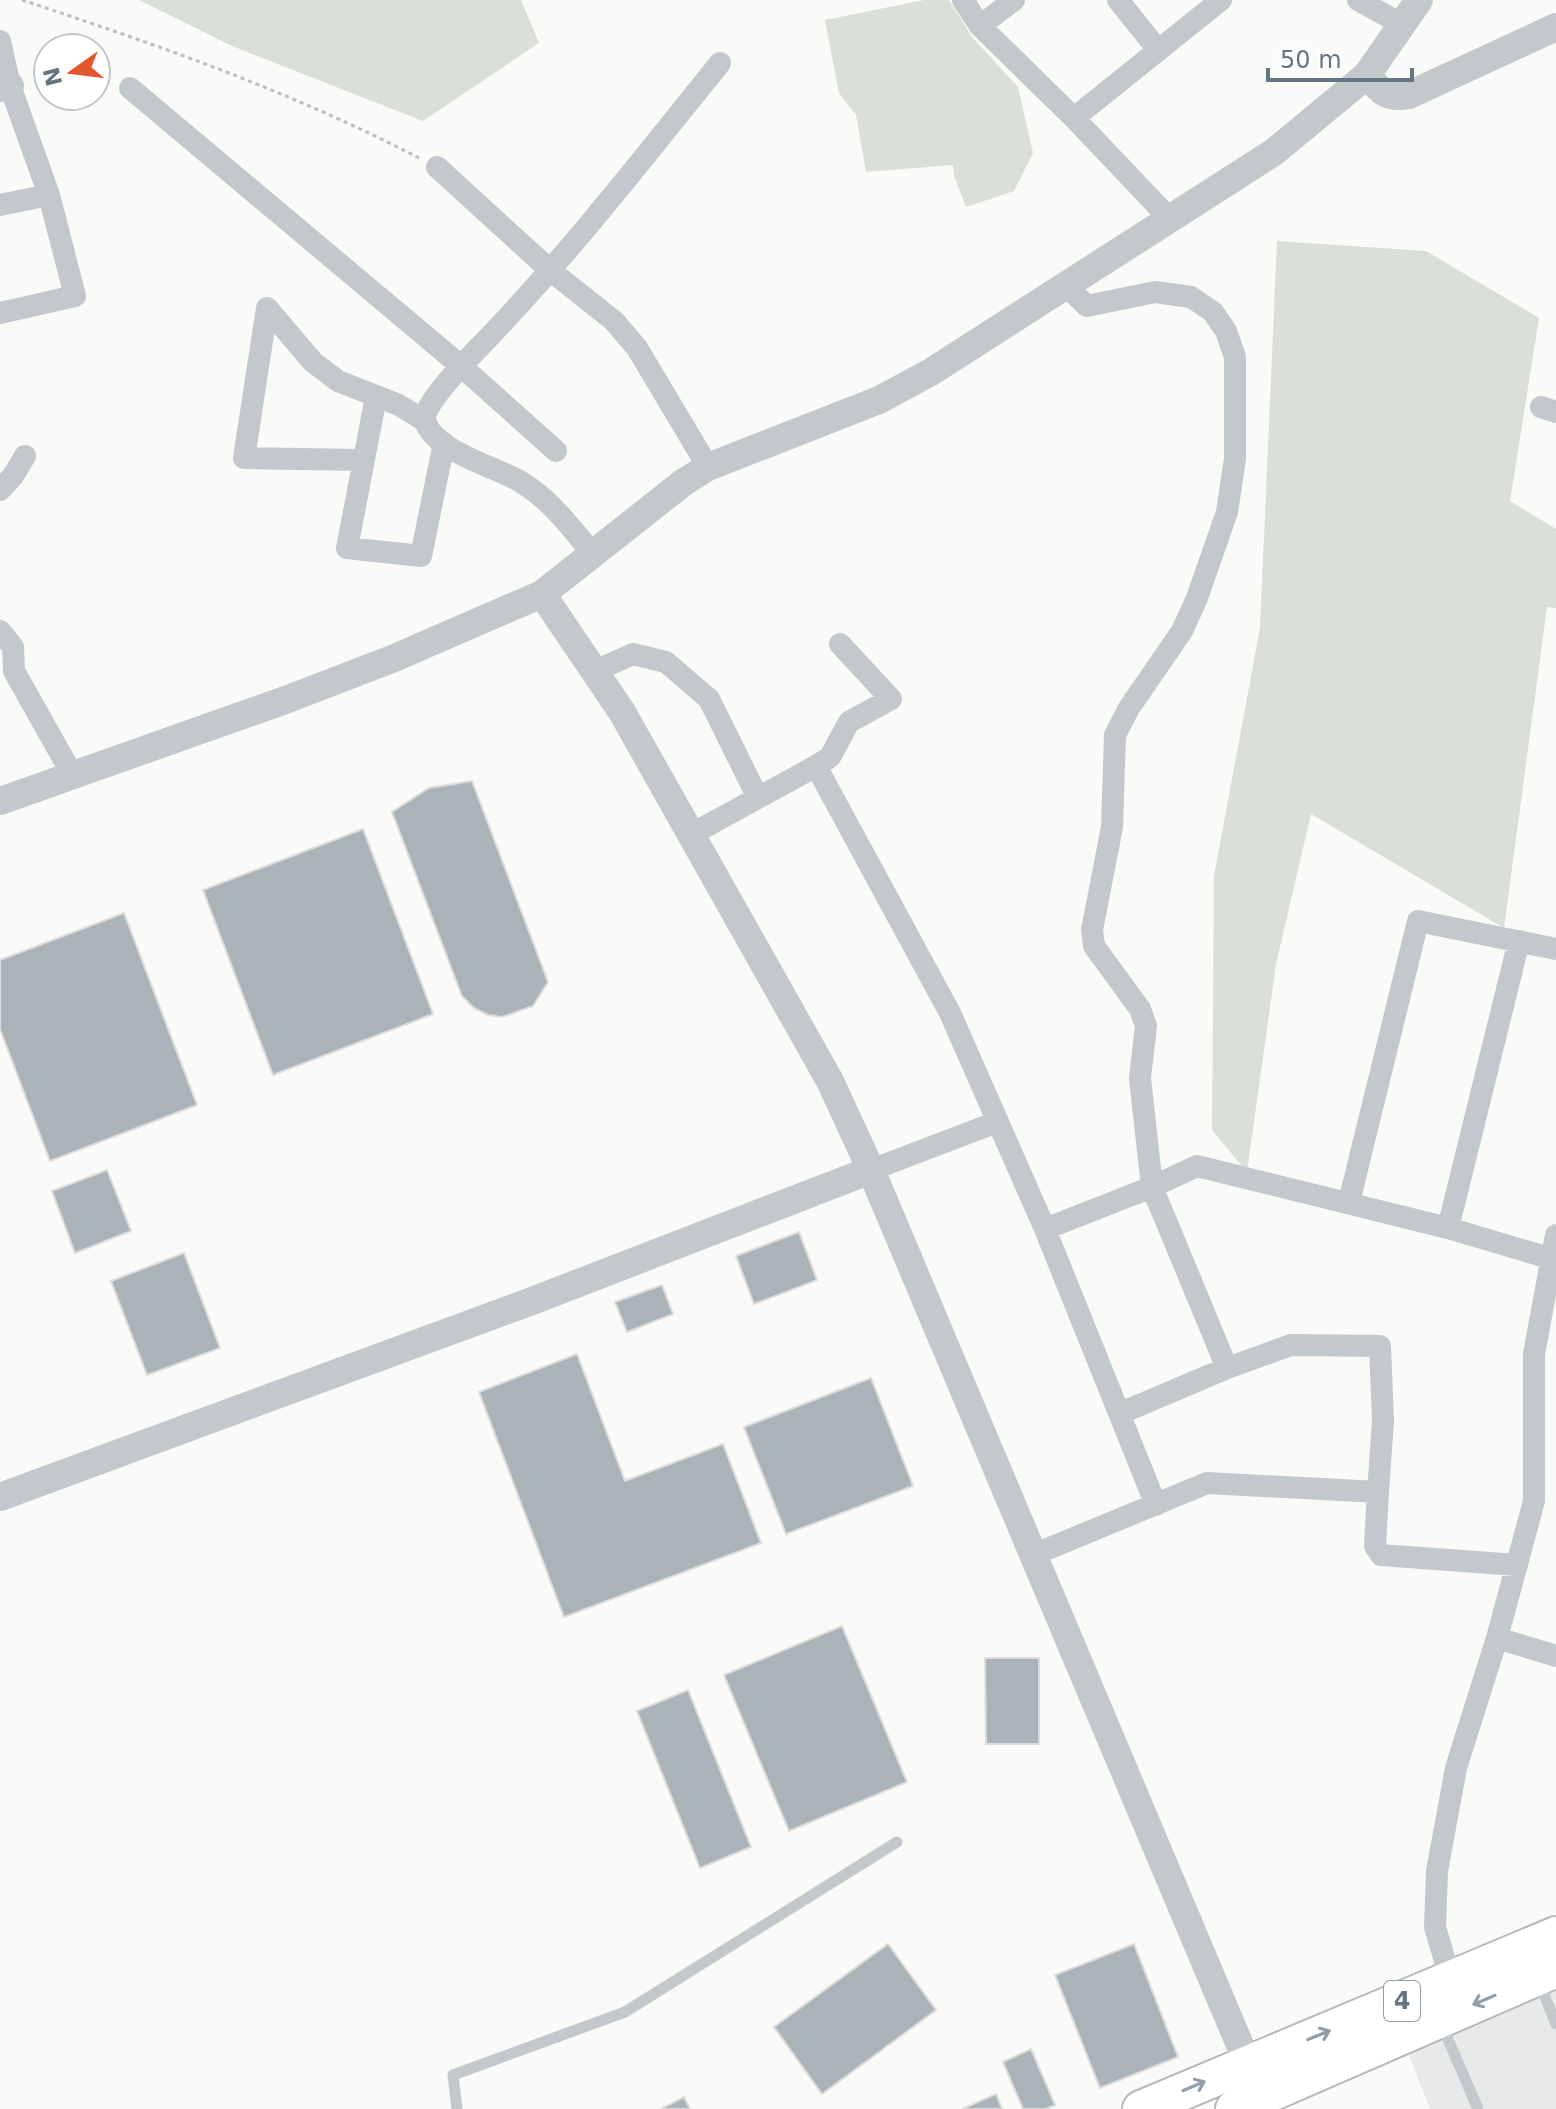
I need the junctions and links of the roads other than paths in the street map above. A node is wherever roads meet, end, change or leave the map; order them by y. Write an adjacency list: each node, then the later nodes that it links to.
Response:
1 (963, 0): 8 (street)
2 (1014, 0): 8 (street)
3 (1118, 0): 11 (street)
4 (1221, 0): 11 (street)
5 (1358, 0): 7 (street)
6 (1419, 0): 7 (street)
7 (1403, 25): 13 (street)
8 (980, 26): 16 (street)
9 (1556, 27): 13 (street)
10 (0, 41): 14 (street)
11 (1158, 50): 16 (street)
12 (720, 63): 21 (street)
13 (1367, 75): 20 (street)
14 (5, 87): 18 (street)
15 (130, 88): 24 (street)
16 (1074, 118): 20 (street)
17 (437, 167): 21 (street)
18 (49, 195): 19 (street); 23 (street)
19 (0, 205)
20 (1170, 219): 22 (street)
21 (551, 271): 24 (street); 31 (street)
22 (1065, 285): 31 (street); 47 (street)
23 (0, 313)
24 (461, 366): 26 (street); 28 (street)
25 (376, 397): 26 (street); 30 (street); 30 (street)
26 (425, 421): 27 (street)
27 (444, 443): 30 (street); 33 (street)
28 (556, 451)
29 (25, 456): 32 (street)
30 (362, 460)
31 (708, 467): 33 (street)
32 (0, 490)
33 (593, 554): 34 (street)
34 (542, 594): 37 (street); 39 (street)
35 (0, 631): 39 (street)
36 (840, 644): 38 (street)
37 (595, 671): 40 (street); 42 (street)
38 (816, 766): 40 (street); 45 (street)
39 (73, 776): 41 (street)
40 (758, 798): 42 (street)
41 (0, 801)
42 (692, 834): 46 (street)
43 (1519, 941): 44 (street); 48 (street); 49 (street)
44 (1556, 949)
45 (997, 1122): 46 (street); 50 (street)
46 (871, 1170): 58 (street); 60 (street)
47 (1152, 1187): 48 (street); 50 (street); 55 (street)
48 (1349, 1202): 49 (street)
49 (1448, 1228): 52 (street)
50 (1045, 1229): 56 (street)
51 (1556, 1235): 52 (street)
52 (1553, 1260): 53 (street)
53 (1534, 1354): 54 (street); 61 (street)
54 (1556, 1364)
55 (1227, 1368): 56 (street); 57 (street)
56 (1121, 1413): 59 (street)
57 (1378, 1492): 59 (street); 61 (street)
58 (0, 1497)
59 (1156, 1505): 60 (street)
60 (1033, 1555): 70 (street)
61 (1517, 1565): 62 (street)
62 (1497, 1638): 63 (street); 67 (street)
63 (1556, 1656)
64 (897, 1842): 72 (lane)
65 (1556, 1935): 67 (highway, 4)
66 (1546, 1973): 68 (highway, 4, one-way to 68); 69 (lane)
67 (1451, 1981): 70 (highway, 4, one-way to 67)
68 (1439, 2019): 71 (highway, 4); 74 (lane)
69 (1556, 2024)
70 (1247, 2064): 71 (street); 73 (highway, 4, one-way to 70)
71 (1254, 2105)
72 (457, 2109)
73 (1141, 2109)
74 (1478, 2109)

